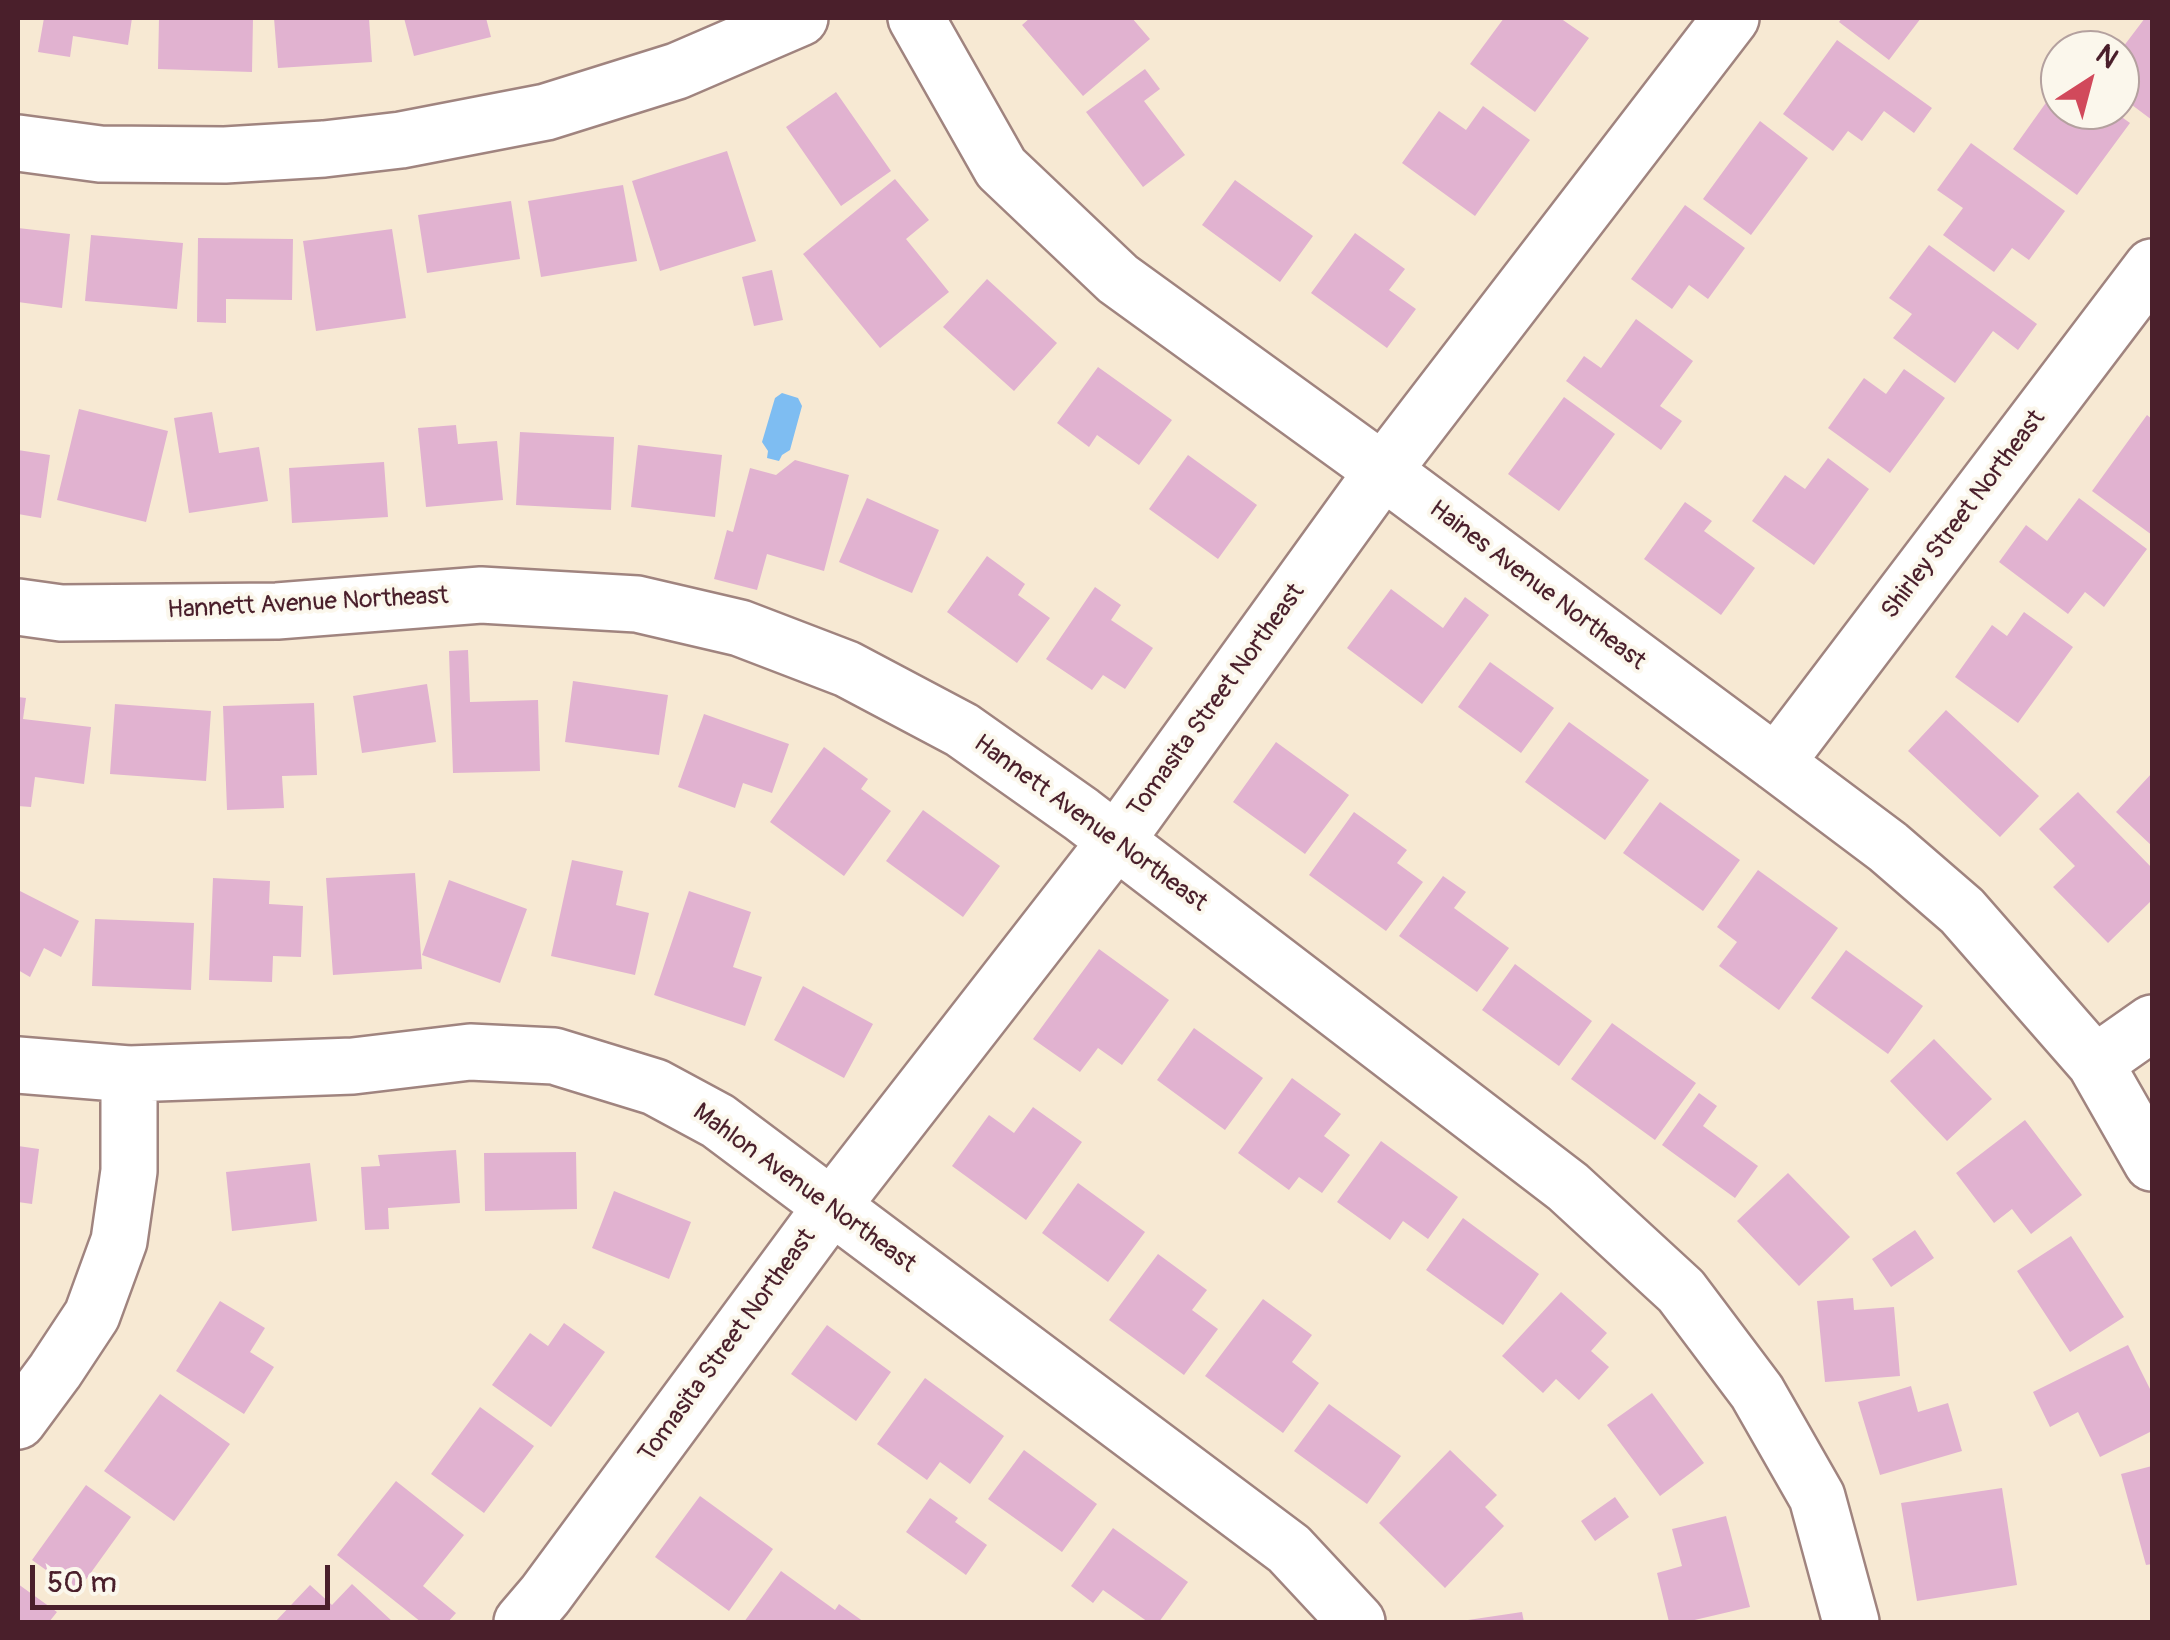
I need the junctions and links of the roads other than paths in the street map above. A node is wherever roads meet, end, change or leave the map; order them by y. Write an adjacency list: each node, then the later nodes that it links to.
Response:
1 (800, 18): 4 (street)
2 (916, 18): 6 (street, Haines Avenue Northeast)
3 (1731, 18): 6 (street, Tomasita Street Northeast)
4 (18, 144)
5 (2152, 267): 8 (street, Shirley Street Northeast)
6 (1383, 471): 8 (street, Haines Avenue Northeast); 9 (street, Tomasita Street Northeast)
7 (18, 607): 9 (street, Hannett Avenue Northeast)
8 (1776, 763): 11 (street, Haines Avenue Northeast)
9 (1116, 841): 15 (street, Tomasita Street Northeast); 19 (street, Hannett Avenue Northeast)
10 (2152, 1023): 11 (street)
11 (2095, 1063): 14 (street, Haines Avenue Northeast)
12 (18, 1065): 13 (street, Mahlon Avenue Northeast)
13 (129, 1074): 15 (street, Mahlon Avenue Northeast); 16 (street)
14 (2152, 1163)
15 (832, 1206): 17 (street, Tomasita Street Northeast); 18 (street, Mahlon Avenue Northeast)
16 (18, 1421)
17 (548, 1613)
18 (1357, 1622)
19 (1852, 1622)

